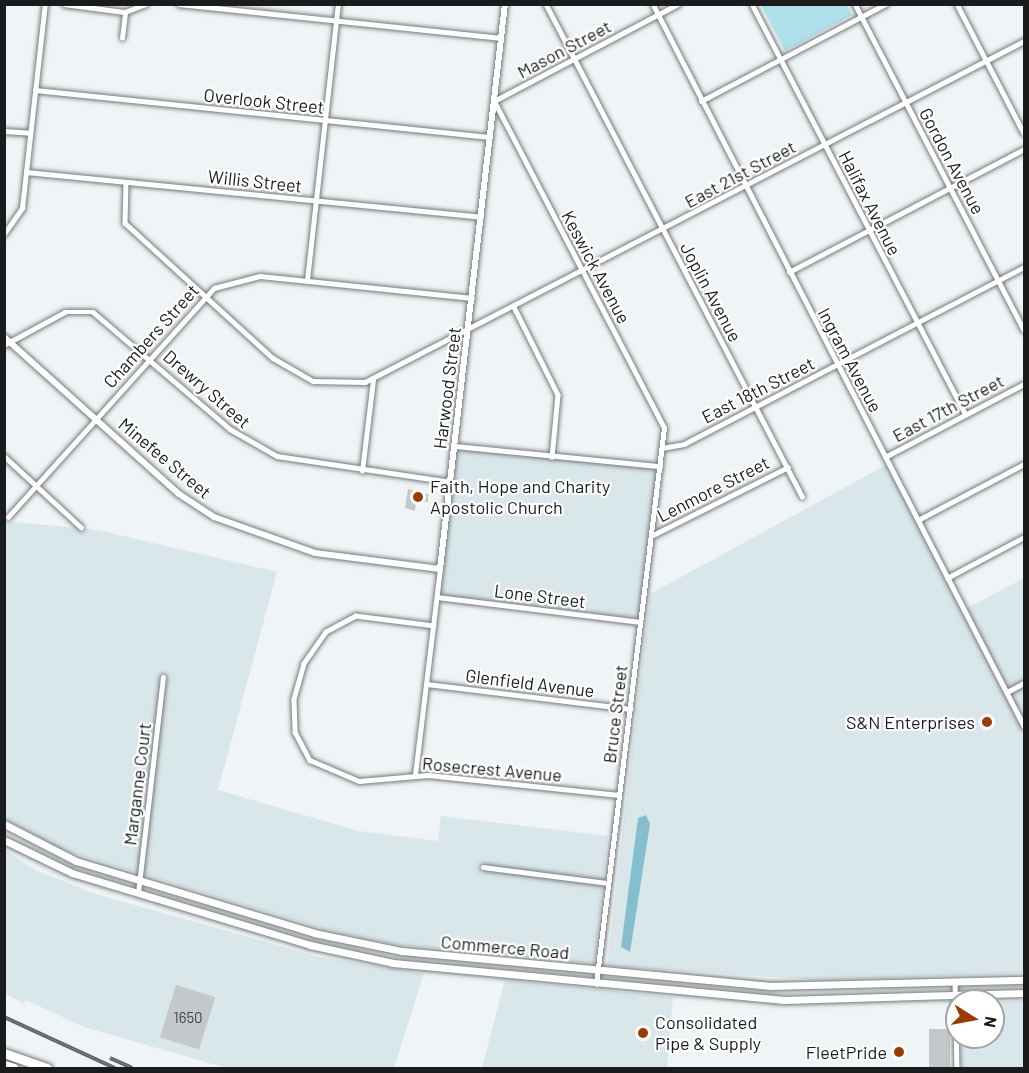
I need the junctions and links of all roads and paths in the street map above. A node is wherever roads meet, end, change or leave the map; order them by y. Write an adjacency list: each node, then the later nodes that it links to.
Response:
1 (45, 4): 24 (street)
2 (64, 4): 14 (street)
3 (146, 4): 14 (street)
4 (179, 4): 17 (street)
5 (338, 4): 17 (street)
6 (505, 4): 19 (street, Harwood Street)
7 (546, 4): 21 (street, Joplin Avenue)
8 (653, 4): 15 (street, Ingram Avenue)
9 (678, 4): 15 (street, Mason Street)
10 (752, 4): 22 (street, Halifax Avenue)
11 (855, 4): 16 (street, Gordon Avenue)
12 (886, 4): 16 (street)
13 (957, 4): 23 (street)
14 (125, 12): 18 (street)
15 (659, 15): 21 (street, Mason Street); 26 (street, Ingram Avenue)
16 (861, 17): 22 (street); 27 (street, Gordon Avenue)
17 (336, 21): 19 (street); 28 (street)
18 (122, 38)
19 (501, 38): 25 (street, Harwood Street)
20 (1024, 41): 23 (street, East 21st Street)
21 (575, 59): 25 (street, Mason Street); 41 (street, Joplin Avenue)
22 (780, 60): 26 (street); 33 (street, Halifax Avenue)
23 (986, 60): 27 (street, East 21st Street); 31 (street)
24 (35, 90): 28 (street, Overlook Street); 30 (street)
25 (494, 101): 32 (street, Harwood Street); 45 (street, Keswick Avenue)
26 (701, 101): 37 (street, Ingram Avenue)
27 (906, 103): 33 (street, East 21st Street); 38 (street, Gordon Avenue)
28 (325, 121): 32 (street, Overlook Street); 39 (street)
29 (4, 131): 30 (street)
30 (30, 133): 35 (street)
31 (1024, 133)
32 (490, 137): 40 (street, Harwood Street)
33 (825, 145): 37 (street, East 21st Street); 42 (street, Halifax Avenue)
34 (1024, 149): 38 (street)
35 (26, 172): 36 (street, Willis Street); 43 (street)
36 (126, 182): 39 (street, Willis Street); 49 (street)
37 (744, 187): 41 (street, East 21st Street); 46 (street, Ingram Avenue)
38 (950, 188): 42 (street); 48 (street, Gordon Avenue)
39 (316, 201): 40 (street, Willis Street); 47 (street)
40 (481, 217): 50 (street, Harwood Street)
41 (663, 229): 45 (street, East 21st Street); 60 (street, Joplin Avenue)
42 (869, 230): 46 (street); 52 (street, Halifax Avenue)
43 (4, 234)
44 (1024, 267): 48 (street, East 18th Street)
45 (583, 271): 51 (street, East 21st Street); 64 (street, Keswick Avenue)
46 (789, 272): 57 (street, Ingram Avenue)
47 (307, 280): 49 (street, Chambers Street); 50 (street, Chambers Street)
48 (998, 280): 52 (street, East 18th Street); 53 (street, Gordon Avenue)
49 (204, 296): 56 (street, Chambers Street); 58 (street)
50 (472, 298): 54 (street, Harwood Street)
51 (514, 307): 54 (street, East 21st Street); 66 (street)
52 (917, 322): 57 (street, East 18th Street); 61 (street, Halifax Avenue)
53 (1024, 330)
54 (468, 331): 58 (street, East 21st Street); 63 (street, Harwood Street)
55 (6, 342): 56 (street, Drewry Street); 62 (street, Minefee Street)
56 (150, 357): 62 (street, Chambers Street); 71 (street, Drewry Street)
57 (837, 364): 60 (street, East 18th Street); 67 (street, Ingram Avenue)
58 (373, 380): 71 (street)
59 (1024, 384): 61 (street, East 17th Street)
60 (756, 407): 64 (street, East 18th Street); 70 (street, Joplin Avenue)
61 (965, 414): 67 (street, East 17th Street)
62 (94, 418): 73 (street, Chambers Street); 80 (street, Minefee Street)
63 (455, 446): 66 (street); 72 (street, Harwood Street)
64 (662, 448): 69 (street, Bruce Street)
65 (4, 456): 73 (street)
66 (552, 457): 69 (street)
67 (885, 457): 76 (street, Ingram Avenue)
68 (1024, 464): 76 (street)
69 (660, 466): 78 (street, Bruce Street)
70 (788, 467): 74 (street, Joplin Avenue); 78 (street, Lenmore Street)
71 (362, 471): 72 (street, Drewry Street)
72 (451, 482): 80 (street, Harwood Street)
73 (35, 484): 75 (street, Chambers Street); 77 (street)
74 (802, 496)
75 (8, 517)
76 (918, 520): 81 (street, Ingram Avenue)
77 (81, 527)
78 (651, 536): 83 (street, Bruce Street)
79 (1024, 537): 81 (street)
80 (440, 569): 82 (street, Harwood Street)
81 (947, 578): 88 (street, Ingram Avenue)
82 (437, 597): 83 (street, Lone Street); 84 (street, Harwood Street)
83 (640, 622): 89 (street, Bruce Street)
84 (434, 626): 87 (street, Harwood Street); 91 (street, Rosecrest Avenue)
85 (163, 677): 96 (street, Marganne Court)
86 (1024, 683): 88 (street)
87 (427, 684): 89 (street, Glenfield Avenue); 91 (street, Harwood Street)
88 (1007, 692): 90 (street, Ingram Avenue)
89 (630, 709): 92 (street, Bruce Street)
90 (1024, 726)
91 (415, 775): 92 (street, Rosecrest Avenue)
92 (619, 795): 97 (street, Bruce Street)
93 (4, 824): 96 (main road, Commerce Road)
94 (4, 840): 98 (main road, Commerce Road)
95 (483, 867): 97 (street)
96 (139, 880): 98 (street, Marganne Court); 99 (main road, Commerce Road)
97 (608, 882): 99 (street, Bruce Street)
98 (138, 893): 102 (main road, Commerce Road)
99 (597, 970): 101 (main road, Commerce Road); 102 (street, Bruce Street)
100 (1024, 980): 101 (main road, Commerce Road)
101 (955, 982): 103 (street)
102 (596, 984): 106 (main road, Commerce Road)
103 (956, 989)
104 (1024, 993): 105 (main road, Commerce Road)
105 (1005, 994)
106 (945, 995)
107 (957, 1049): 112 (street)
108 (4, 1053): 111 (highway)
109 (4, 1065): 110 (highway)
110 (14, 1068)
111 (47, 1068)
112 (957, 1068)

